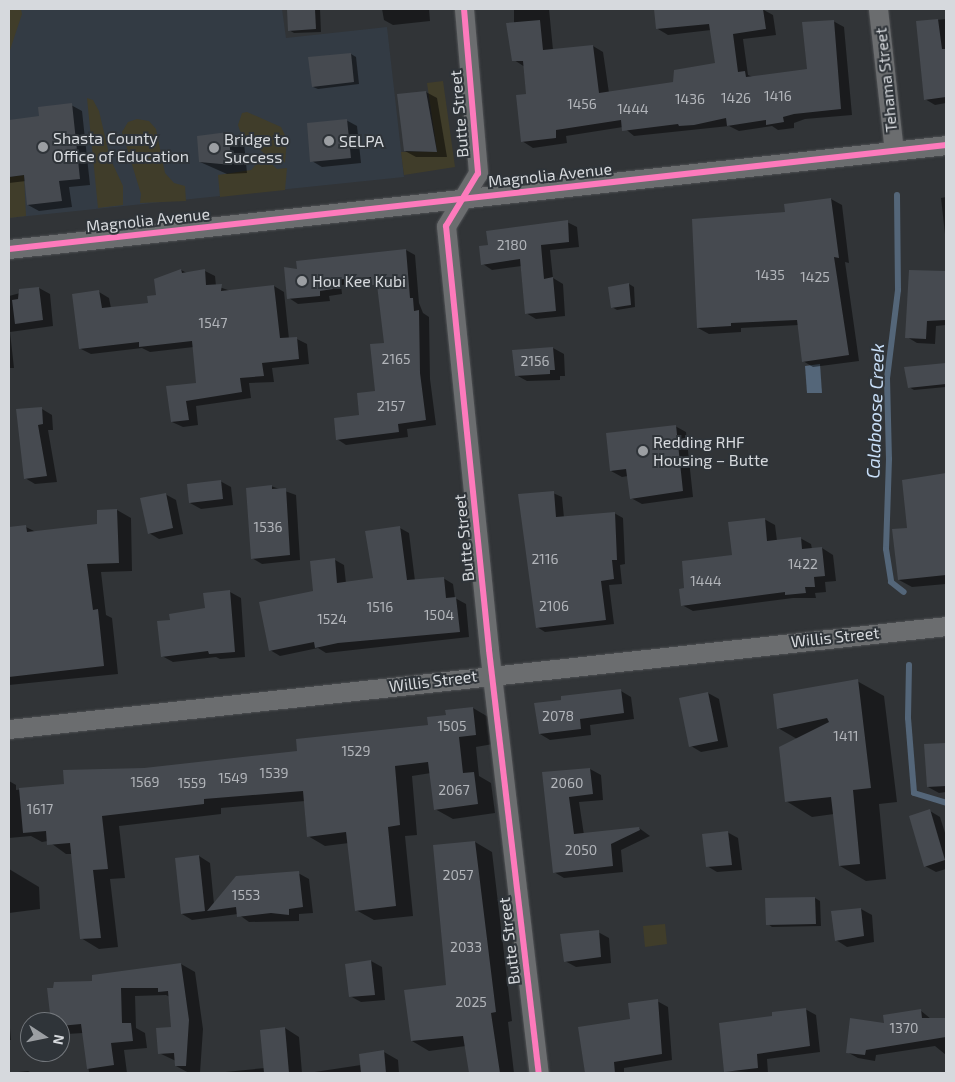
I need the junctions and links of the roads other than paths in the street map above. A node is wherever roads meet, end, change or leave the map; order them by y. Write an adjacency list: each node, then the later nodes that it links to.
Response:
1 (464, 9): 5 (street, Butte Street)
2 (878, 9): 4 (street, Tehama Street)
3 (946, 145): 4 (street, Magnolia Avenue)
4 (894, 151): 5 (street, Magnolia Avenue)
5 (460, 199): 6 (street, Magnolia Avenue); 8 (street, Butte Street)
6 (9, 249)
7 (946, 626): 8 (street, Willis Street)
8 (492, 674): 9 (street, Willis Street); 10 (street, Butte Street)
9 (9, 729)
10 (539, 1073)

